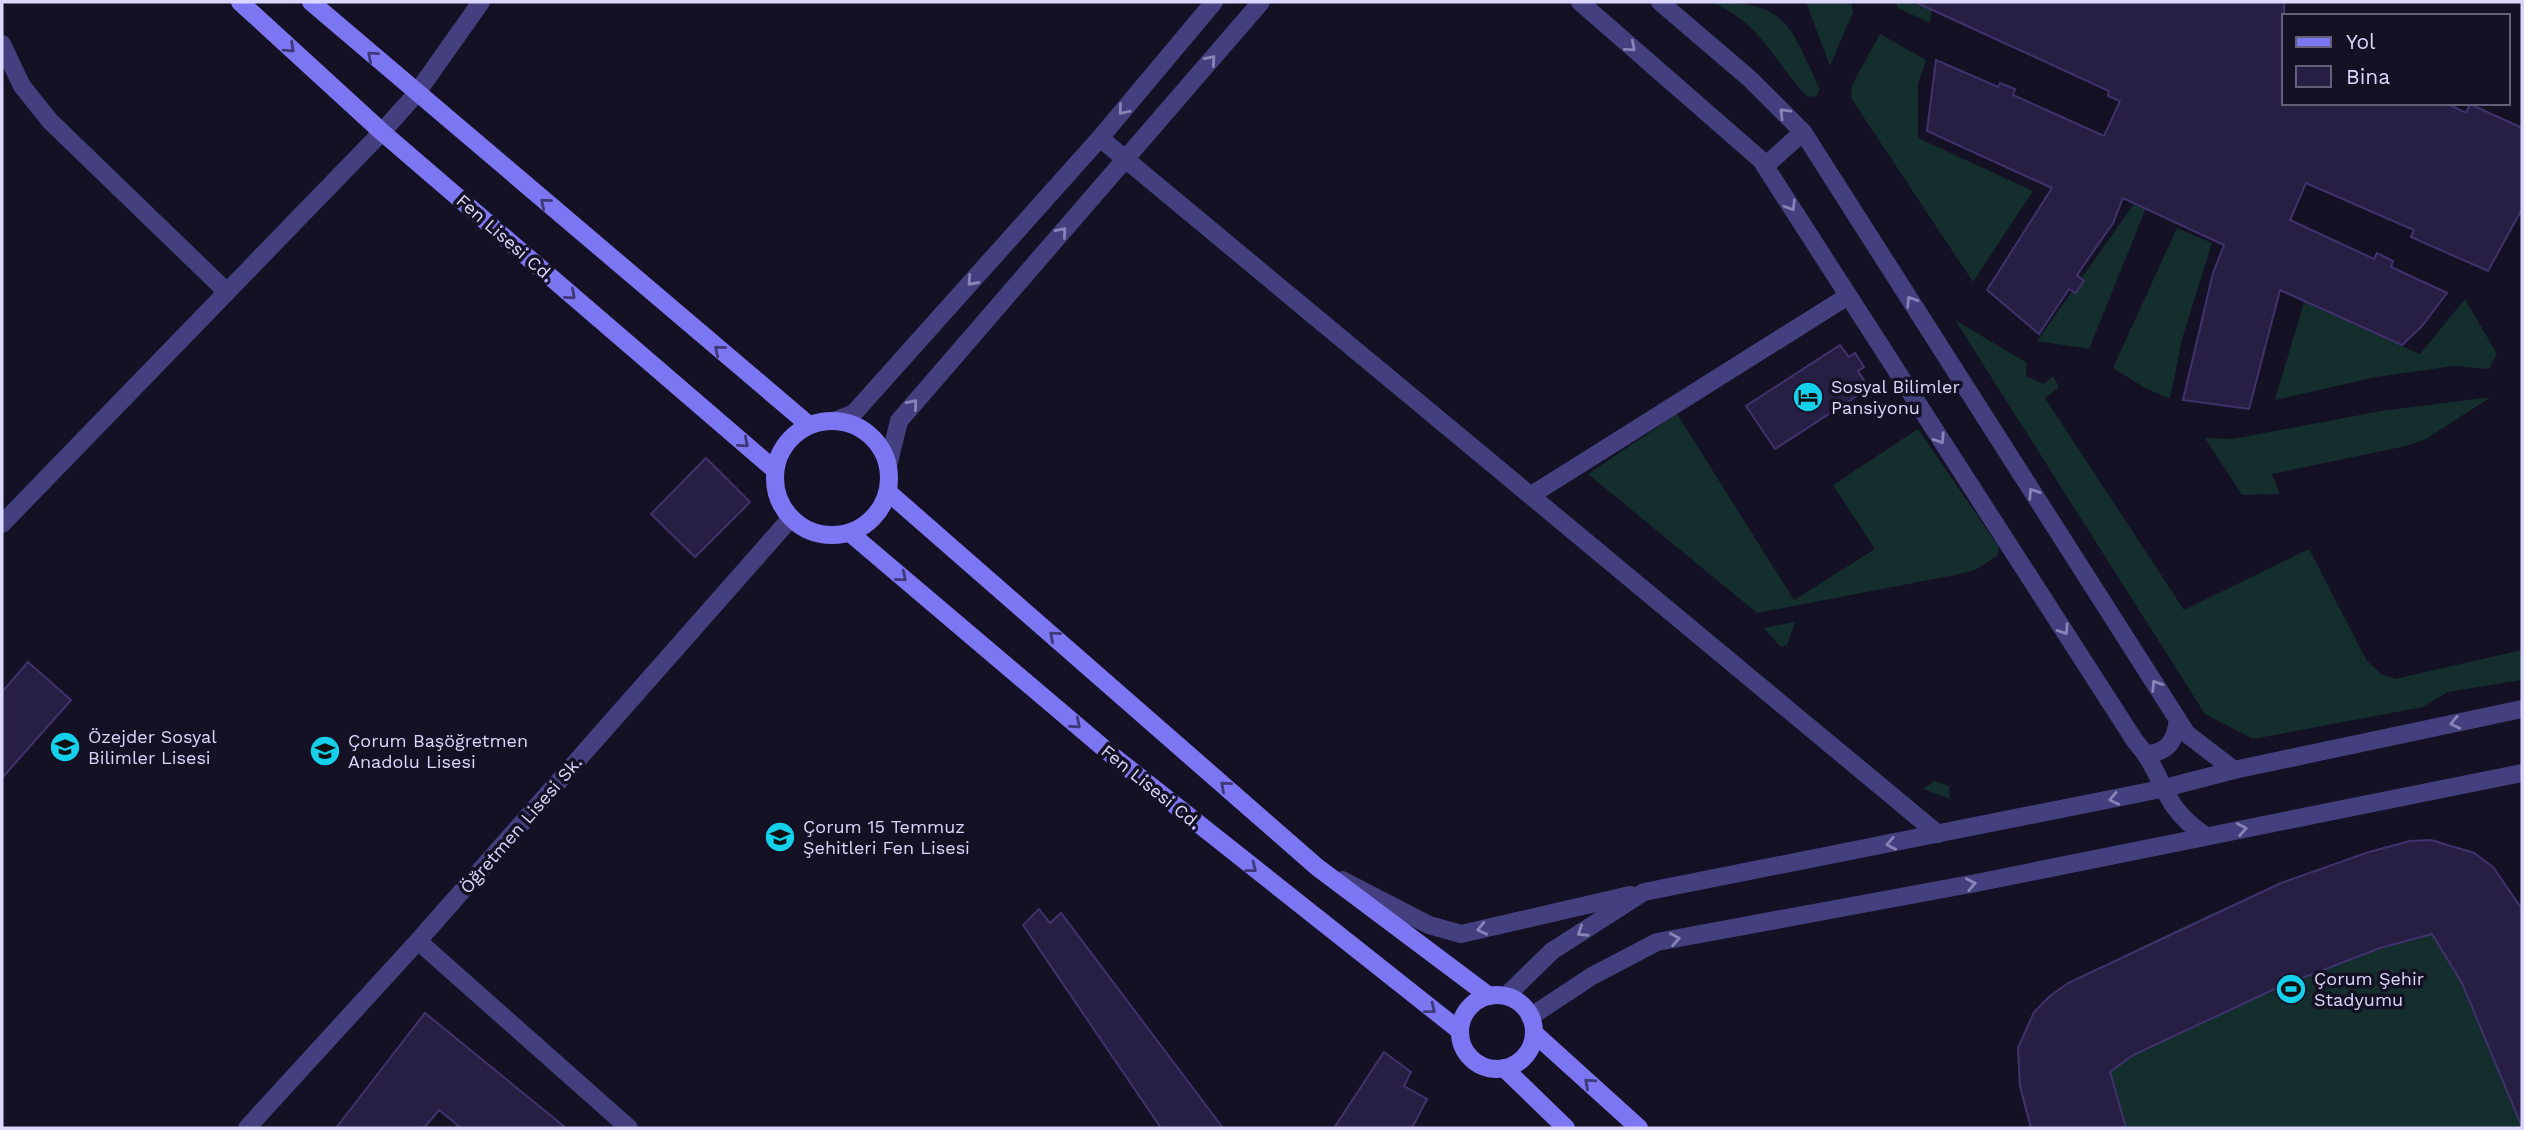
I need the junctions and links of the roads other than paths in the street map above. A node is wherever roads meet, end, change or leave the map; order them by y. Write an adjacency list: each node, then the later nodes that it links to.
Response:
1 (240, 2): 10 (street, Fen Lisesi Cd., one-way to 10)
2 (311, 2): 9 (street, one-way to 2)
3 (481, 2): 9 (street)
4 (1214, 2): 12 (street, one-way to 12)
5 (1261, 2): 13 (street, one-way to 5)
6 (1580, 2): 14 (street, one-way to 14)
7 (1660, 2): 11 (street, one-way to 7)
8 (2, 44): 15 (street)
9 (416, 94): 10 (street); 18 (street, one-way to 9)
10 (382, 132): 15 (street); 20 (street, Fen Lisesi Cd., one-way to 20)
11 (1802, 132): 14 (street); 27 (street, one-way to 11)
12 (1100, 138): 13 (street); 17 (street, one-way to 17)
13 (1126, 158): 19 (street, one-way to 13); 22 (street)
14 (1765, 166): 16 (street, one-way to 16)
15 (227, 292): 24 (street)
16 (1848, 296): 22 (street); 28 (street, one-way to 28)
17 (834, 421): 18 (street); 19 (street)
18 (809, 425): 20 (street)
19 (888, 466): 21 (street)
20 (775, 470): 23 (street)
21 (888, 492): 25 (street); 34 (street, one-way to 21)
22 (1533, 494): 32 (street)
23 (791, 518): 25 (street); 36 (street, Öğretmen Lisesi Sk.)
24 (2, 524)
25 (850, 533): 39 (street, Fen Lisesi Cd., one-way to 39)
26 (2522, 709): 29 (street, one-way to 29)
27 (2178, 720): 28 (street); 29 (street)
28 (2147, 754): 31 (street)
29 (2234, 770): 31 (street)
30 (2522, 774): 33 (street, one-way to 30)
31 (2161, 789): 32 (street, one-way to 32); 33 (street)
32 (1938, 834): 35 (street, one-way to 35)
33 (2206, 836): 38 (street, one-way to 33)
34 (1317, 867): 35 (street, one-way to 34); 37 (street)
35 (1644, 892): 37 (street, one-way to 37)
36 (418, 941): 41 (street, Öğretmen Lisesi Sk.); 42 (street)
37 (1497, 996): 38 (street); 39 (street)
38 (1532, 1025): 40 (street); 44 (street, one-way to 38)
39 (1460, 1031): 40 (street)
40 (1504, 1068): 43 (street)
41 (247, 1128)
42 (629, 1128)
43 (1566, 1128)
44 (1639, 1128)

